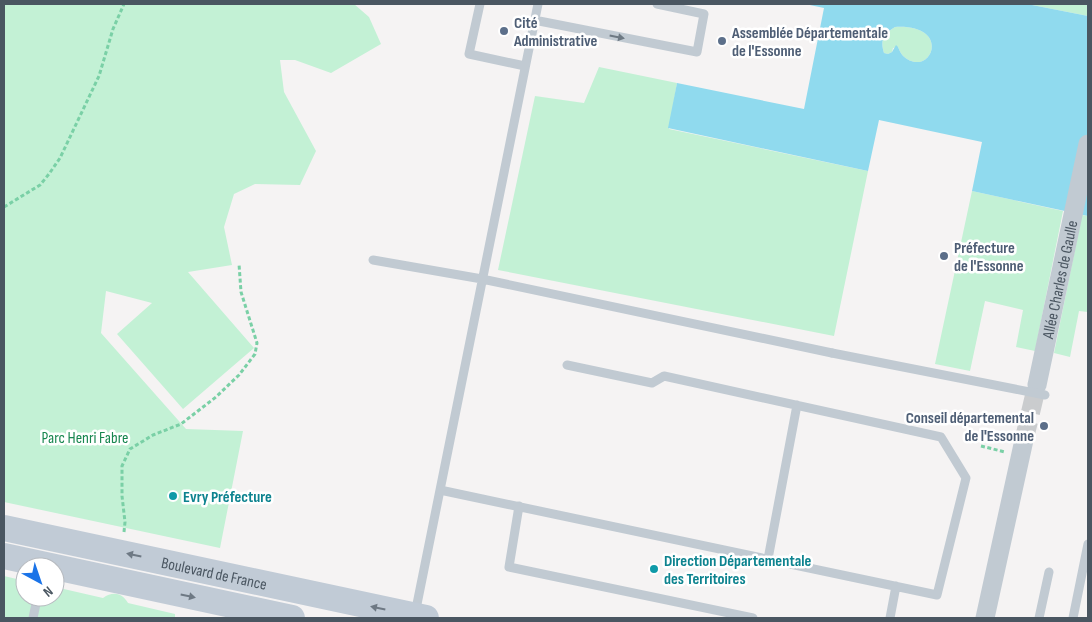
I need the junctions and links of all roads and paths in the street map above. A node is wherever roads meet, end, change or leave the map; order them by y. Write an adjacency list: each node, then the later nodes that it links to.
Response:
1 (124, 4): 8 (path)
2 (480, 4): 6 (lane)
3 (538, 4): 5 (lane)
4 (657, 4): 5 (lane, one-way to 4)
5 (534, 20): 6 (lane)
6 (525, 66): 11 (lane)
7 (1088, 144): 13 (street, Allée Charles de Gaulle)
8 (4, 207)
9 (373, 260): 11 (lane)
10 (239, 264): 21 (path)
11 (482, 279): 13 (lane, bridge); 17 (lane)
12 (567, 365): 14 (lane)
13 (1041, 390)
14 (796, 405): 23 (lane); 25 (lane)
15 (981, 446): 16 (path)
16 (1022, 448): 30 (street)
17 (440, 490): 18 (lane); 26 (lane)
18 (519, 506): 23 (lane); 28 (lane)
19 (4, 528): 21 (main road, Boulevard de France)
20 (1088, 544): 32 (lane)
21 (121, 552): 26 (main road, Boulevard de France, one-way to 21)
22 (4, 556): 27 (main road, Boulevard de France, one-way to 27)
23 (768, 559): 25 (lane)
24 (1049, 572): 31 (lane)
25 (896, 586): 29 (lane)
26 (418, 617)
27 (292, 618)
28 (753, 618)
29 (890, 618)
30 (985, 618)
31 (1039, 618)
32 (1073, 618)

